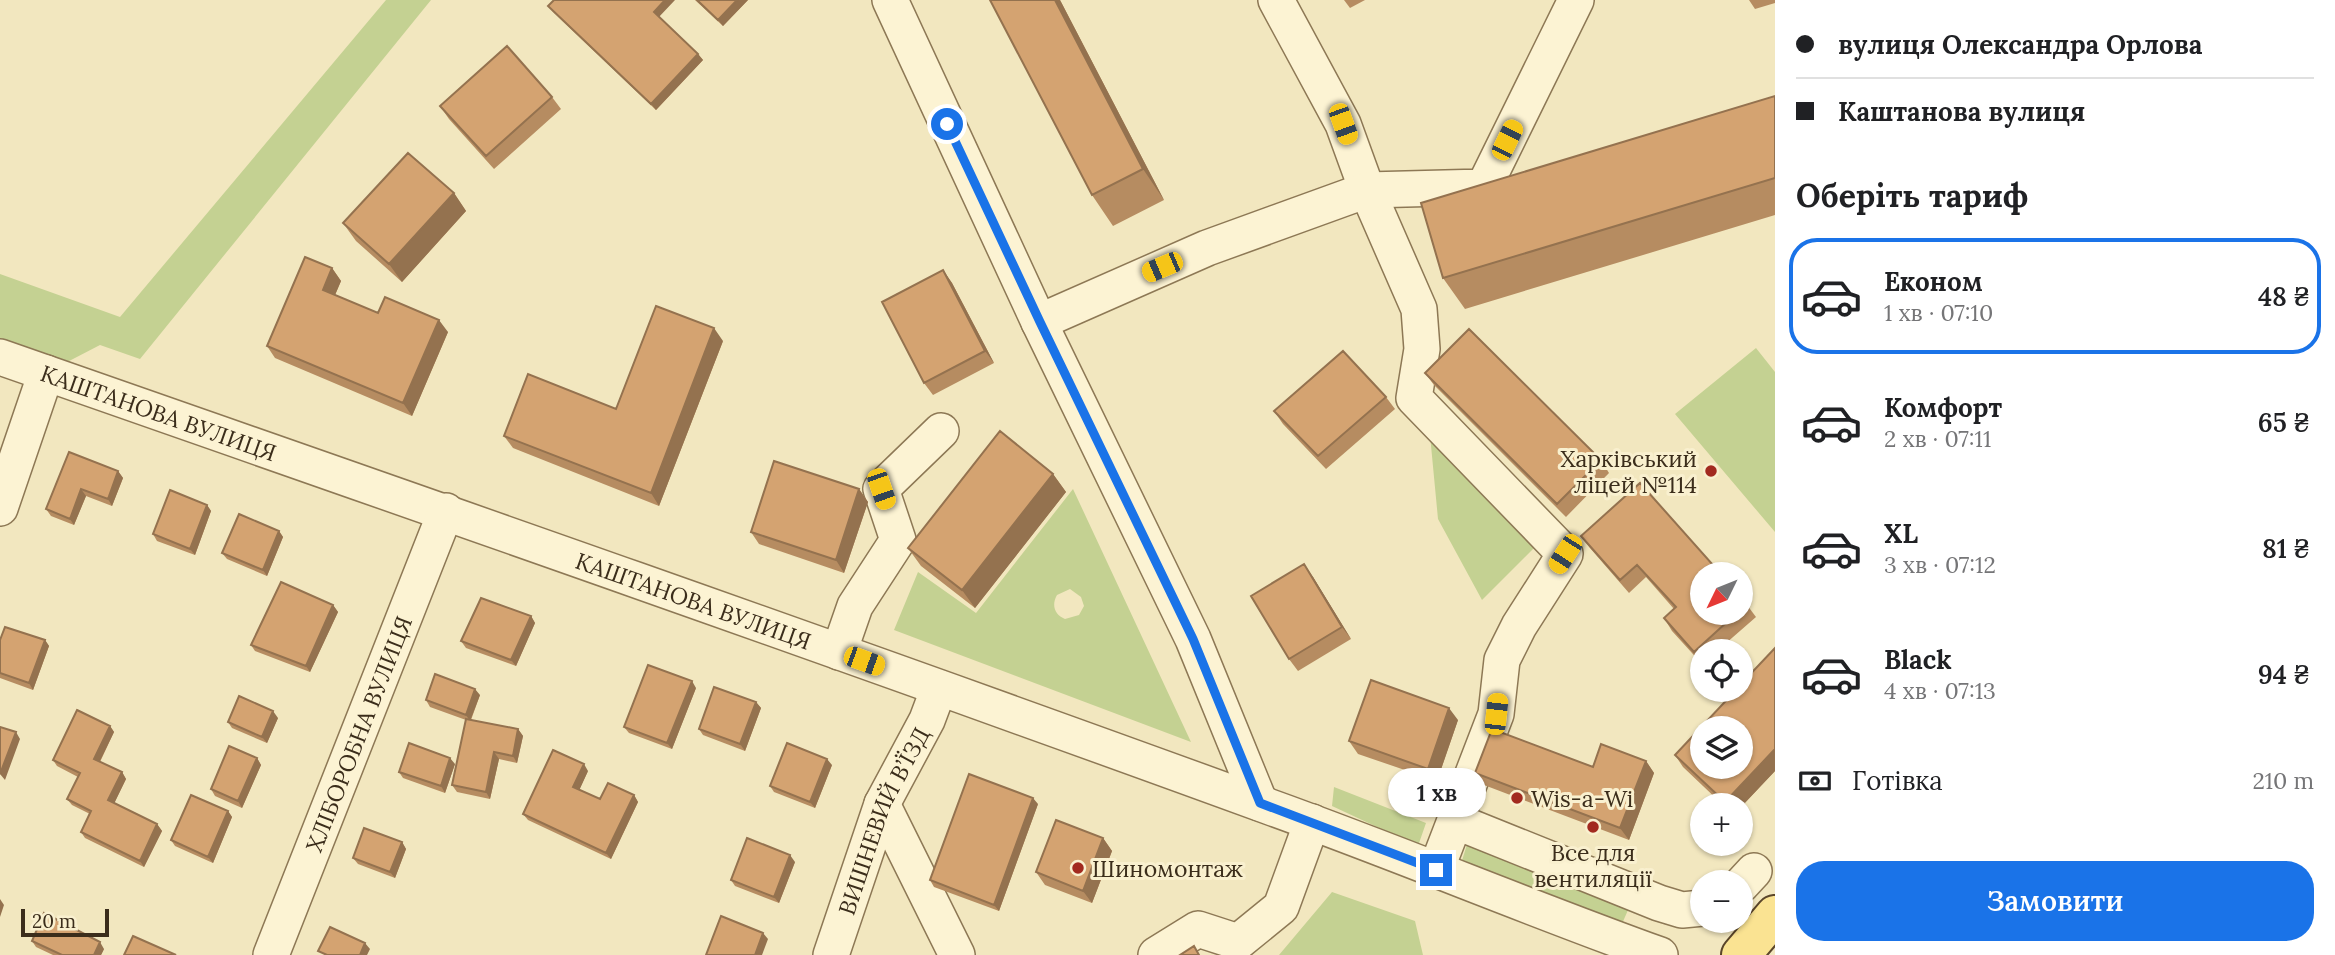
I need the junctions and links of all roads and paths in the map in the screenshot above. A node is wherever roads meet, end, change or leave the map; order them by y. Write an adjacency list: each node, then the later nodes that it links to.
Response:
1 (890, 0): 7 (street)
2 (1276, 0): 6 (street)
3 (1576, 0): 5 (street)
4 (1524, 174): 5 (street)
5 (1484, 187): 6 (street)
6 (1367, 190): 7 (street); 17 (street)
7 (1040, 322): 15 (street)
8 (0, 357): 9 (street, КАШТАНОВА ВУЛИЦЯ)
9 (46, 373): 11 (street); 12 (street, КАШТАНОВА ВУЛИЦЯ)
10 (941, 431): 13 (street)
11 (0, 508)
12 (446, 511): 13 (street, КАШТАНОВА ВУЛИЦЯ); 22 (street, ХЛІБОРОБНА ВУЛИЦЯ)
13 (839, 652): 14 (street, КАШТАНОВА ВУЛИЦЯ)
14 (939, 688): 15 (street, КАШТАНОВА ВУЛИЦЯ); 16 (street, ВИШНЕВИЙ В’ЇЗД)
15 (1260, 803): 18 (street, КАШТАНОВА ВУЛИЦЯ)
16 (883, 804): 23 (street, ВИШНЕВИЙ В’ЇЗД); 24 (street)
17 (1455, 821): 19 (street); 20 (street)
18 (1312, 822): 19 (street, КАШТАНОВА ВУЛИЦЯ); 25 (street)
19 (1436, 870): 26 (street, КАШТАНОВА ВУЛИЦЯ)
20 (1690, 909)
21 (1775, 915): 27 (main road)
22 (271, 955)
23 (831, 955)
24 (957, 955)
25 (1156, 955)
26 (1660, 955)
27 (1741, 955)

